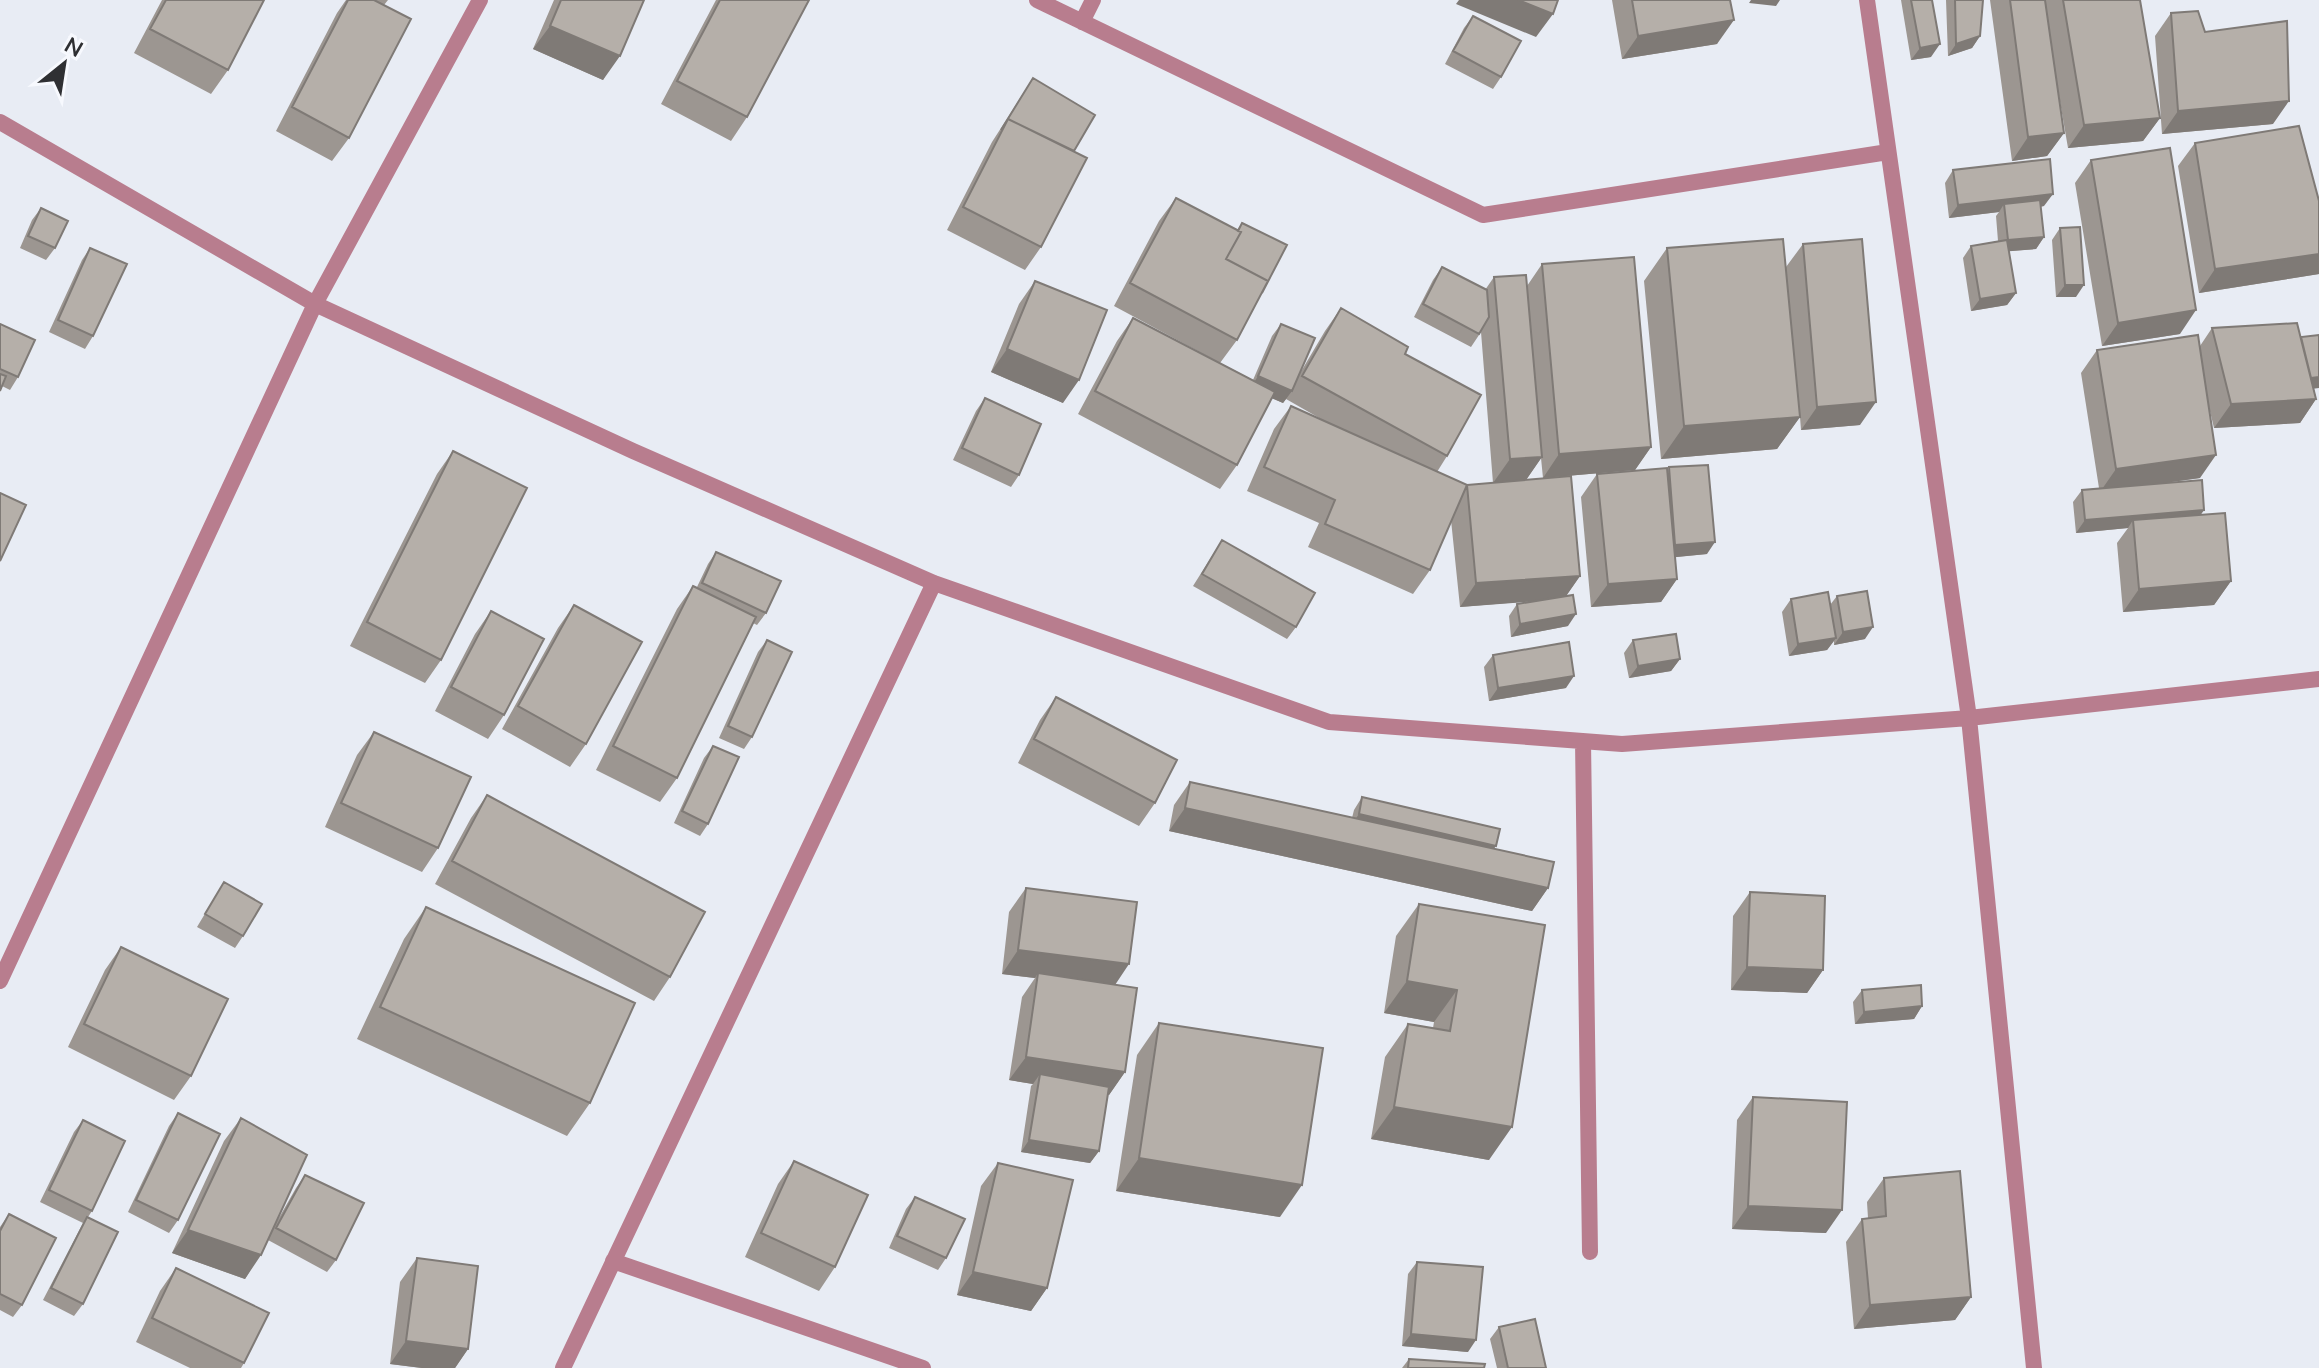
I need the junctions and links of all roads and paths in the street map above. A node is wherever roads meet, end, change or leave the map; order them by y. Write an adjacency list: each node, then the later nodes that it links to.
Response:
1 (480, 0): 8 (street)
2 (1037, 0): 5 (street)
3 (1093, 0): 5 (street)
4 (1867, 0): 7 (street)
5 (1082, 22): 7 (street)
6 (0, 122): 8 (street)
7 (1888, 152): 11 (street)
8 (315, 304): 9 (street); 13 (street)
9 (934, 583): 12 (street); 15 (street)
10 (2319, 679): 11 (street)
11 (1969, 718): 12 (street); 18 (street)
12 (1583, 741): 14 (street)
13 (0, 981)
14 (1590, 1252)
15 (613, 1261): 16 (street); 17 (street)
16 (563, 1368)
17 (923, 1368)
18 (2034, 1368)

